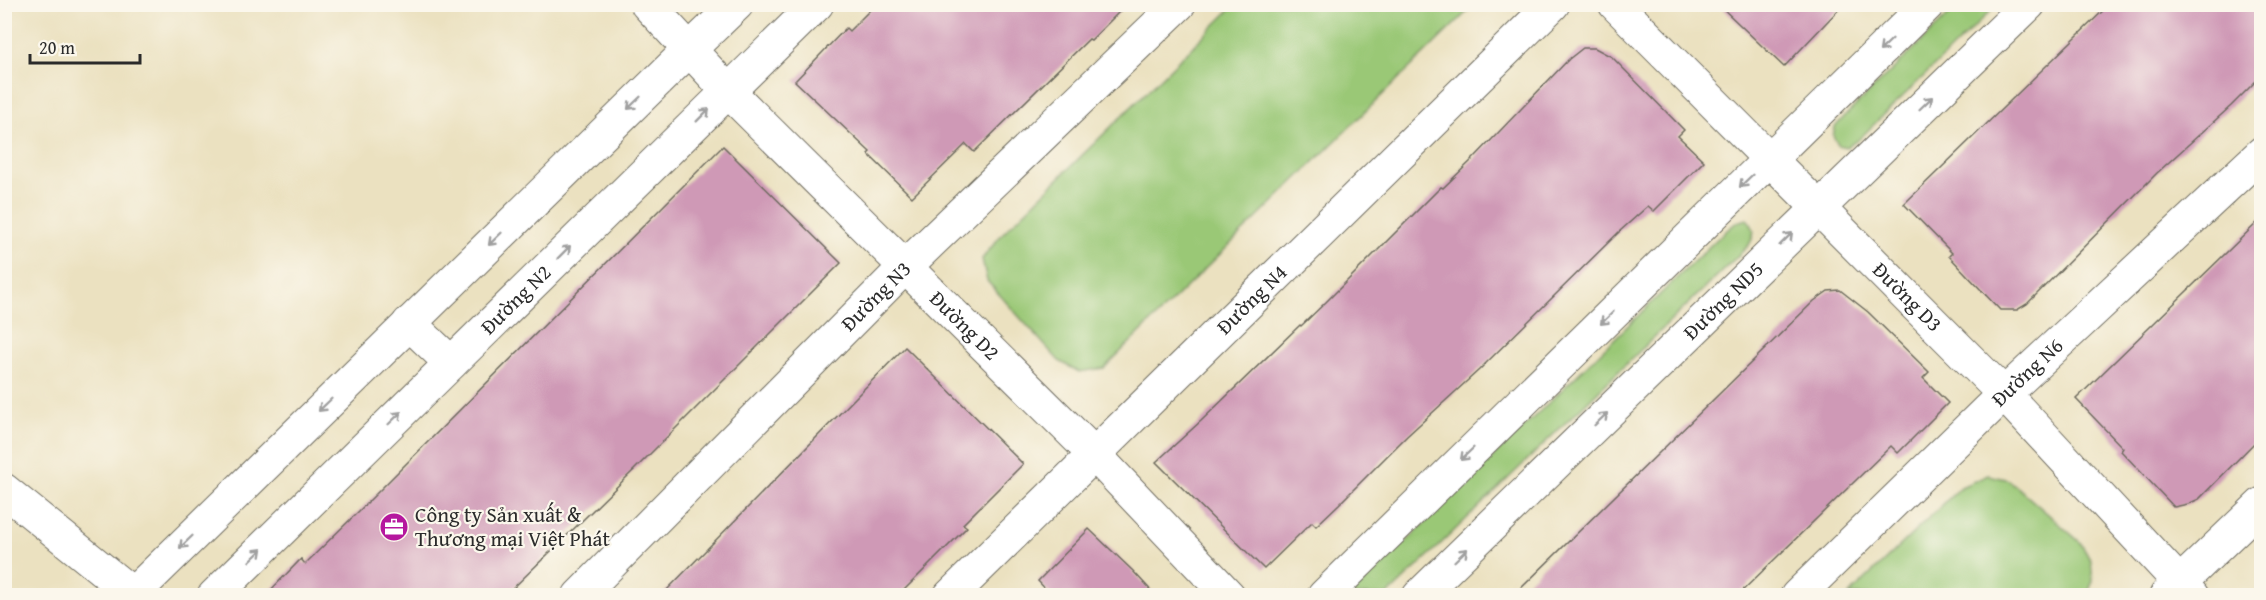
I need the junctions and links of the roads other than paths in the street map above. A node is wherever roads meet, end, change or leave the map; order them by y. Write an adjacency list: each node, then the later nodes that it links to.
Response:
1 (647, 4): 9 (street, Đường D2)
2 (737, 4): 9 (street)
3 (817, 4): 10 (street, Đường N2)
4 (1179, 4): 14 (street, Đường N3)
5 (1553, 4): 18 (street, Đường N4)
6 (1615, 4): 12 (street, Đường D3)
7 (1928, 4): 12 (street, one-way to 12)
8 (2029, 4): 13 (street, Đường ND5, one-way to 8)
9 (689, 50): 10 (street, Đường D2); 15 (street, one-way to 15)
10 (728, 91): 14 (street, Đường D2); 16 (street, Đường N2, one-way to 10)
11 (2262, 153): 17 (street, Đường N6)
12 (1769, 159): 13 (street, Đường D3); 27 (street, one-way to 27)
13 (1817, 208): 17 (street, Đường D3); 28 (street, Đường ND5, one-way to 13)
14 (904, 267): 18 (street, Đường D2); 24 (street, Đường N3)
15 (409, 323): 16 (street); 22 (street, one-way to 22)
16 (451, 363): 23 (street, Đường N2, one-way to 16)
17 (2004, 394): 21 (street, Đường D3); 29 (street, Đường N6)
18 (1094, 454): 25 (street, Đường N4); 26 (street, Đường D2)
19 (4, 490): 22 (street)
20 (2262, 504): 21 (street)
21 (2179, 591)
22 (134, 595)
23 (214, 596)
24 (579, 596)
25 (950, 596)
26 (1229, 596)
27 (1324, 596)
28 (1419, 596)
29 (1797, 596)

